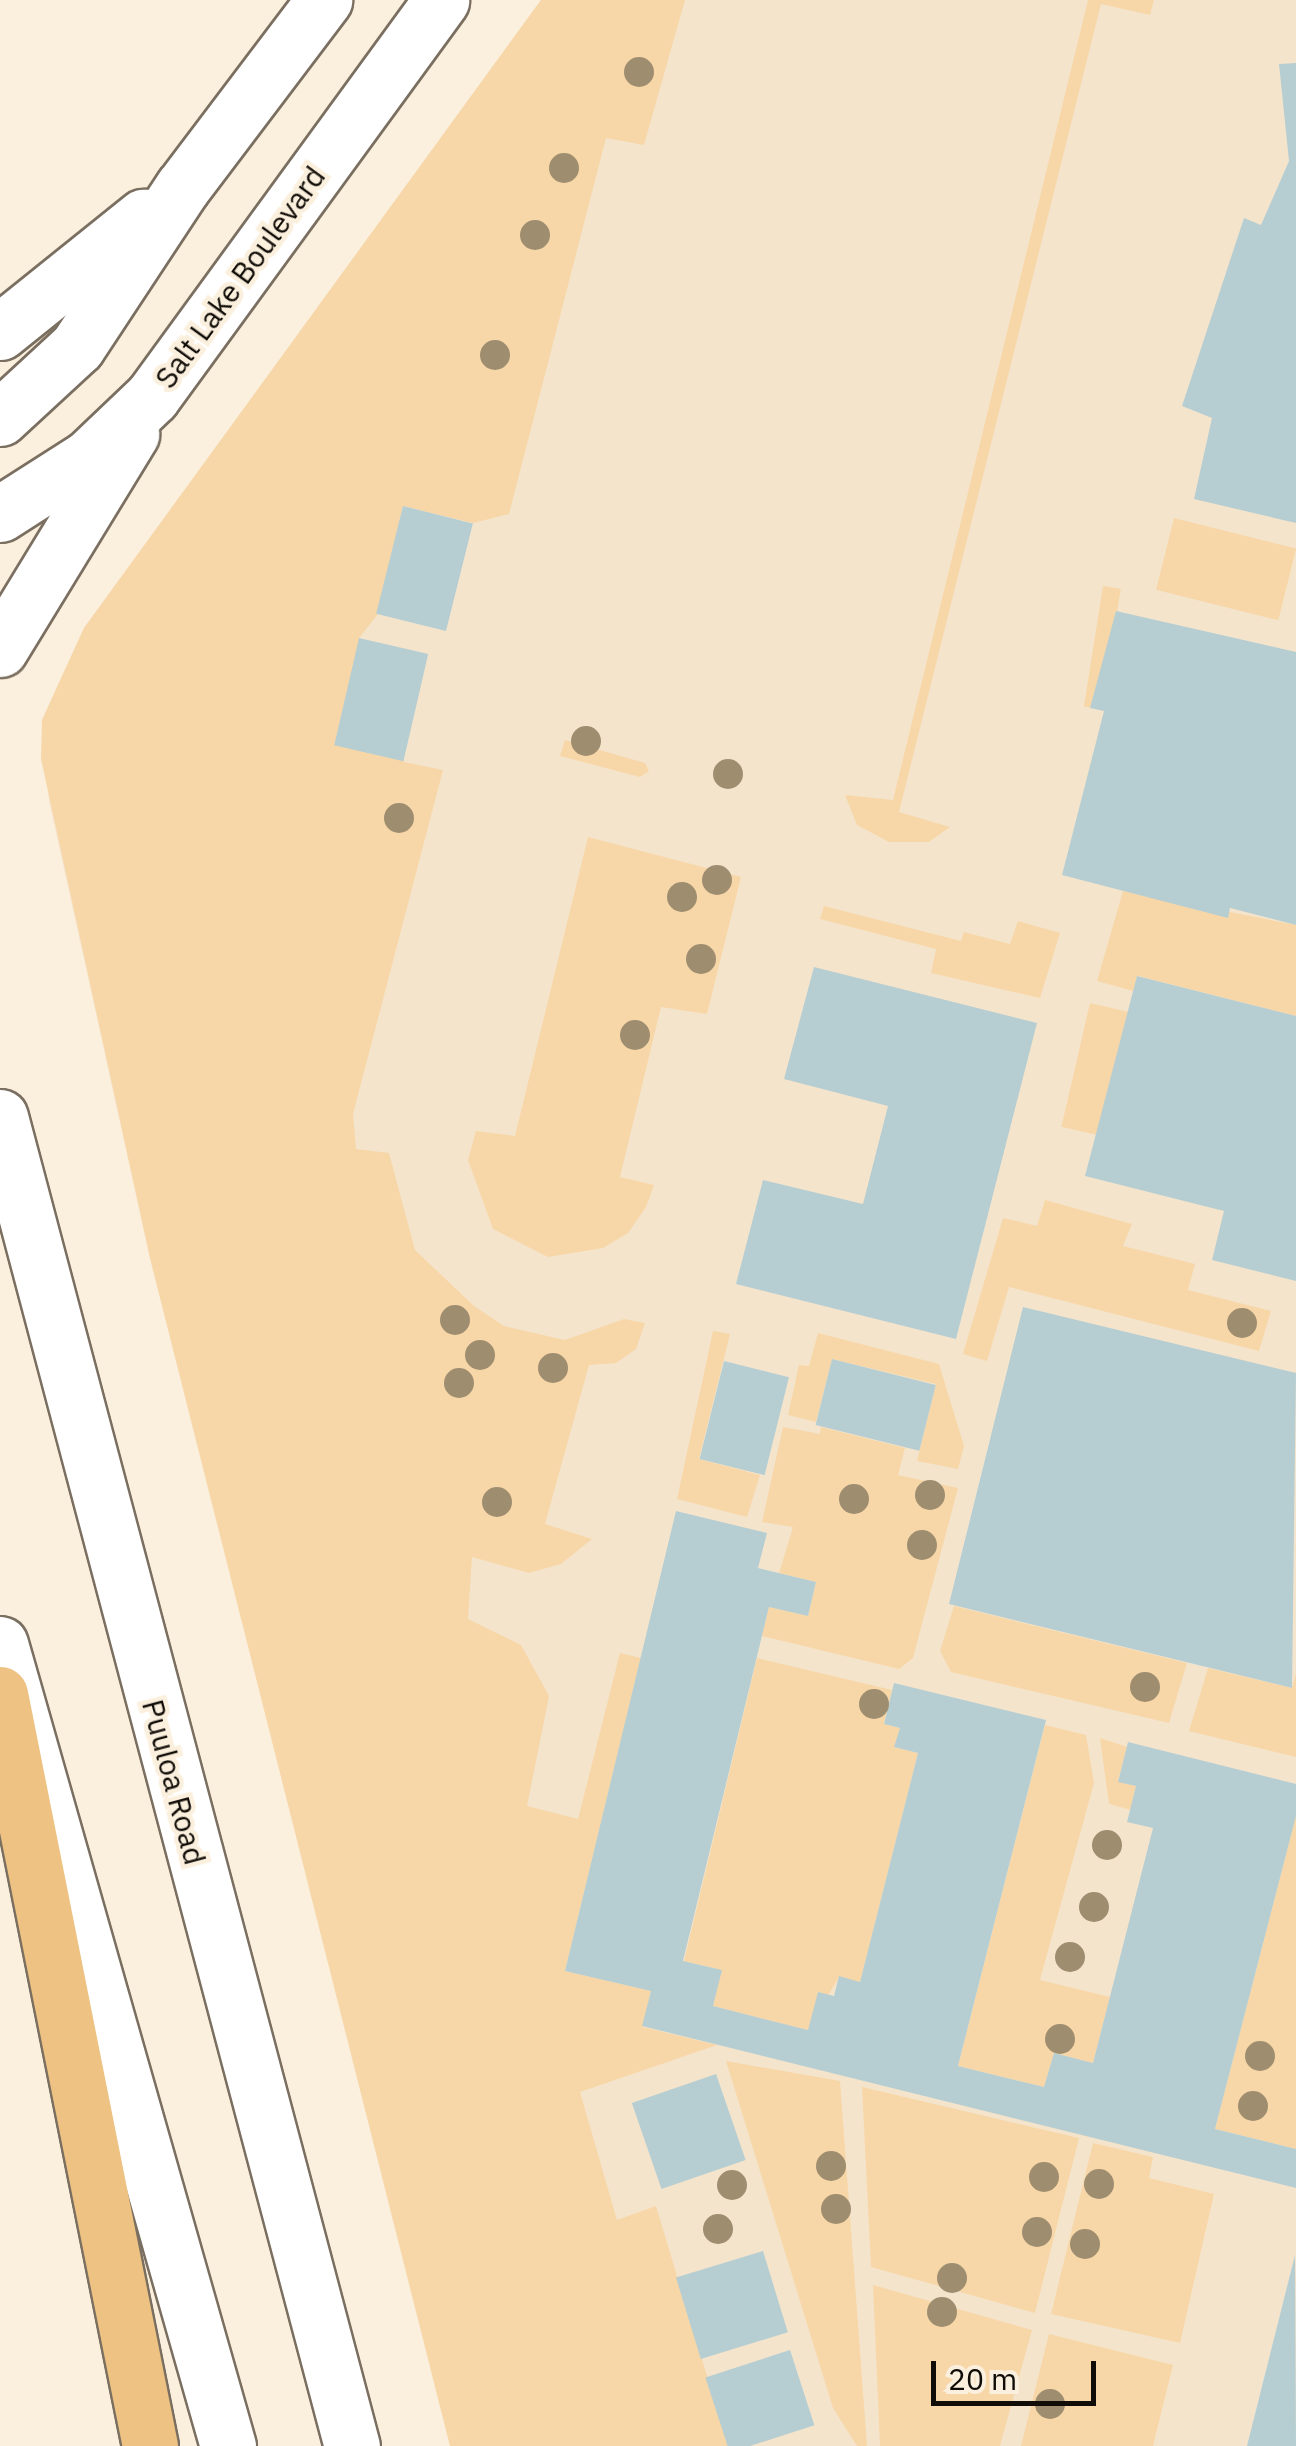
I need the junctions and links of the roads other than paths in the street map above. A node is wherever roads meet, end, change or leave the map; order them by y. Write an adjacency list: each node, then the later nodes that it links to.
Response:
1 (324, 0): 3 (main road)
2 (441, 0): 5 (main road, Salt Lake Boulevard)
3 (182, 188): 4 (main road); 6 (main road)
4 (0, 332)
5 (152, 396): 7 (main road, Salt Lake Boulevard); 8 (main road)
6 (0, 418)
7 (0, 514)
8 (0, 649)
9 (0, 1116): 14 (main road, Puuloa Road)
10 (0, 1644): 13 (main road)
11 (0, 1694): 12 (highway)
12 (150, 2446)
13 (228, 2446)
14 (352, 2446)

